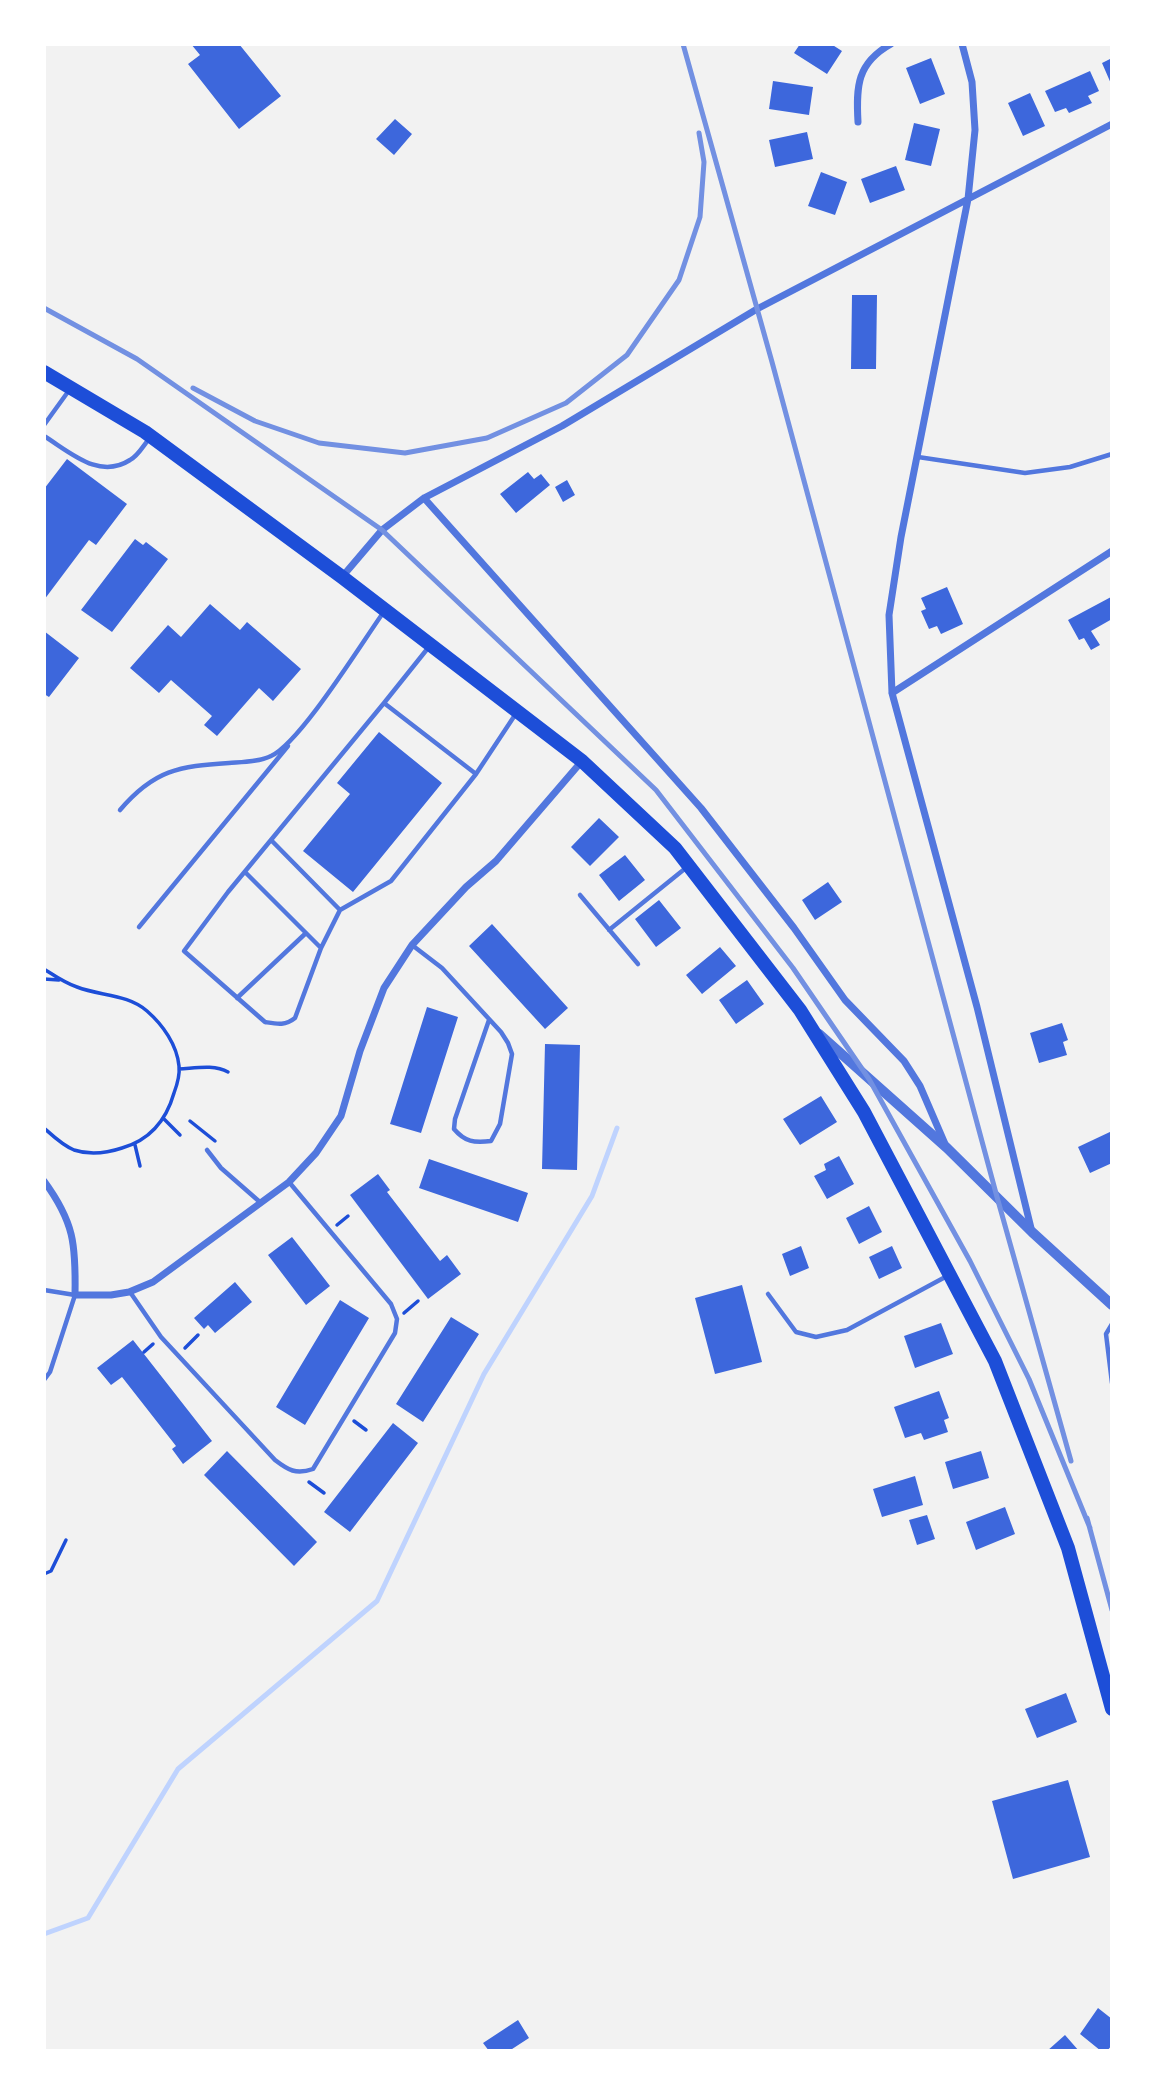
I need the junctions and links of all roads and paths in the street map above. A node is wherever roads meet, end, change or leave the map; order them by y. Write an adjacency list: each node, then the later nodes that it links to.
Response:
1 (891, 44): 3 (street)
2 (962, 44): 5 (street)
3 (858, 122)
4 (1112, 124): 5 (street)
5 (968, 199): 12 (street); 13 (street)
6 (44, 372): 7 (main road)
7 (71, 388): 8 (lane); 10 (main road)
8 (44, 425)
9 (44, 436): 10 (lane)
10 (151, 436): 15 (main road)
11 (1112, 454): 12 (lane)
12 (917, 457): 18 (street)
13 (424, 498): 15 (street); 50 (street)
14 (1112, 551): 18 (street)
15 (342, 577): 16 (main road)
16 (385, 609): 17 (main road); 21 (lane)
17 (431, 645): 19 (lane); 20 (main road)
18 (892, 693): 56 (street)
19 (384, 703): 23 (lane); 25 (lane)
20 (518, 711): 22 (main road); 23 (lane)
21 (295, 737): 24 (lane); 30 (lane)
22 (582, 761): 26 (main road); 33 (street)
23 (476, 774): 29 (lane)
24 (121, 810)
25 (271, 840): 27 (lane); 29 (lane)
26 (689, 866): 31 (lane); 41 (main road)
27 (245, 872): 32 (lane); 39 (lane)
28 (580, 895): 31 (lane)
29 (340, 910): 34 (lane)
30 (139, 928)
31 (609, 930): 35 (lane)
32 (306, 933): 34 (lane); 39 (lane)
33 (412, 945): 40 (lane); 54 (street)
34 (321, 948): 39 (lane)
35 (638, 964)
36 (44, 969): 38 (path)
37 (44, 979): 38 (path)
38 (60, 980): 42 (path)
39 (237, 998)
40 (489, 1020): 40 (lane)
41 (810, 1026): 50 (street); 57 (main road)
42 (179, 1069): 43 (path); 44 (path)
43 (228, 1072)
44 (164, 1119): 47 (path); 49 (path)
45 (190, 1121): 48 (path)
46 (44, 1128): 49 (path)
47 (180, 1135)
48 (215, 1141)
49 (135, 1144): 52 (path)
50 (947, 1148): 56 (street)
51 (207, 1150): 55 (lane)
52 (140, 1166)
53 (44, 1181): 61 (street)
54 (289, 1182): 55 (street); 64 (lane)
55 (262, 1204): 59 (street)
56 (1032, 1232): 63 (street)
57 (950, 1275): 60 (lane); 76 (main road)
58 (44, 1290): 61 (lane)
59 (129, 1292): 61 (street); 69 (lane)
60 (768, 1294)
61 (75, 1295): 70 (lane)
62 (418, 1301): 64 (path)
63 (1112, 1305)
64 (397, 1319): 72 (lane)
65 (1112, 1324): 66 (lane)
66 (1105, 1334): 68 (lane); 71 (lane)
67 (198, 1335): 69 (path)
68 (1112, 1341)
69 (178, 1354): 72 (lane)
70 (44, 1380)
71 (1112, 1383)
72 (303, 1473): 73 (path)
73 (324, 1493)
74 (66, 1540): 75 (path)
75 (44, 1574)
76 (1112, 1709)

